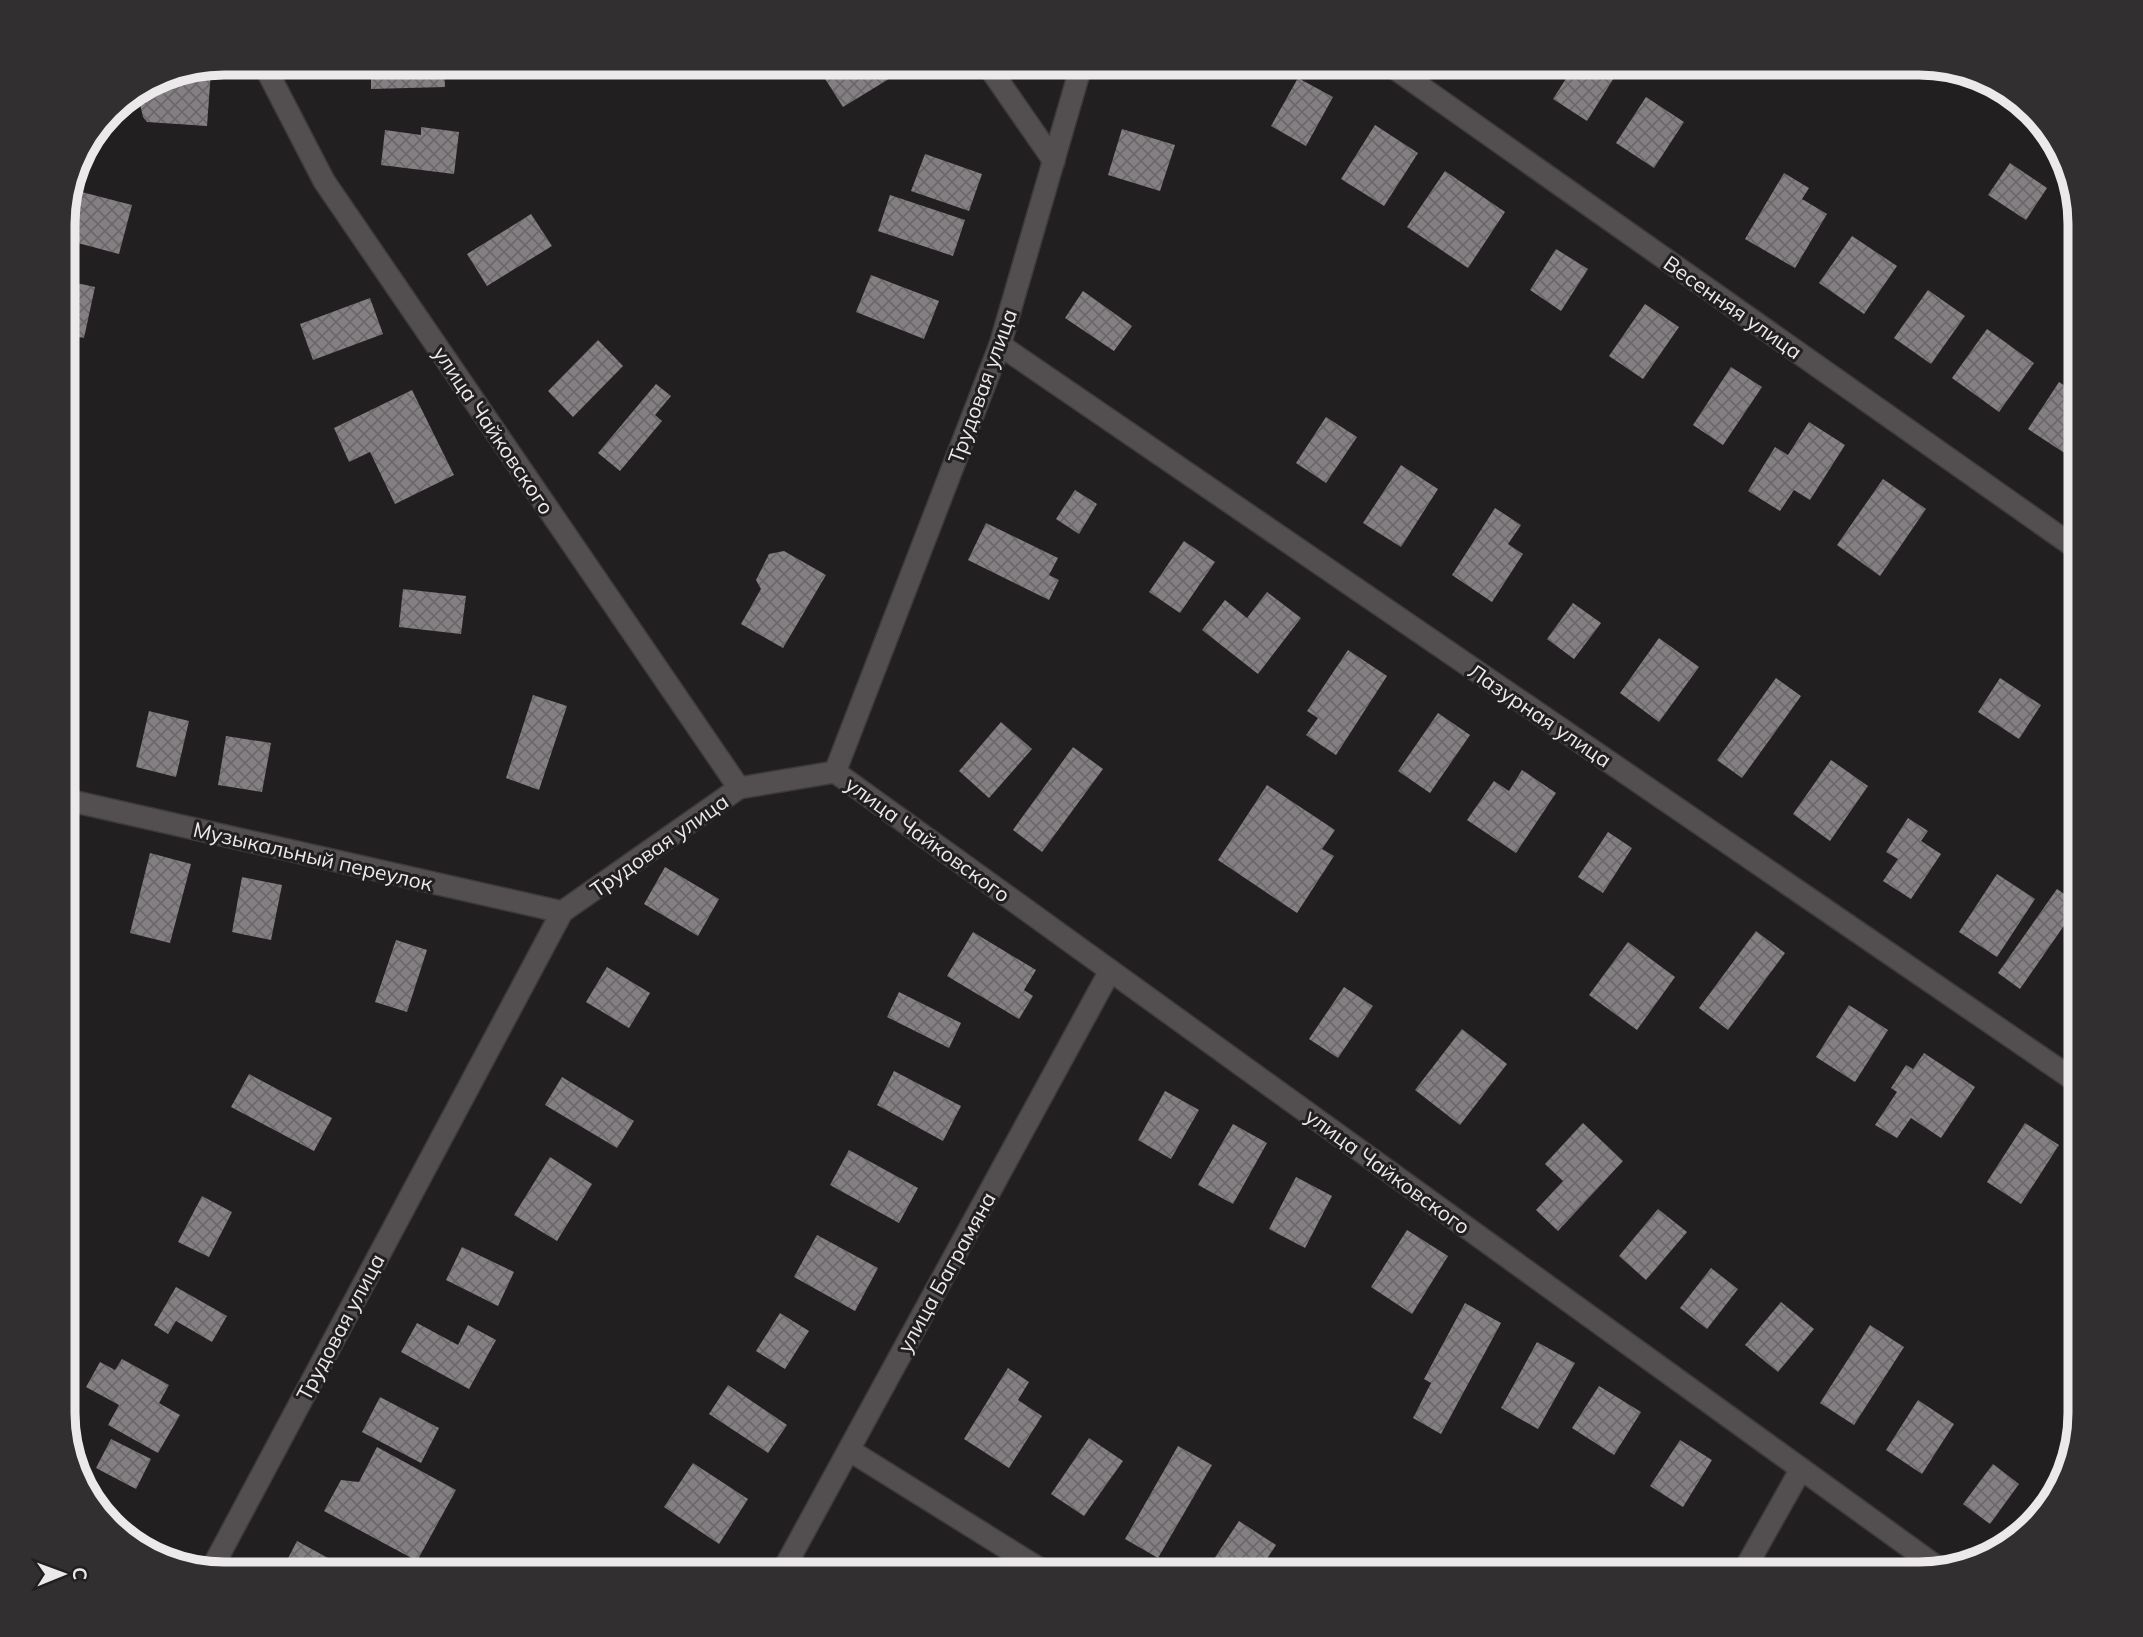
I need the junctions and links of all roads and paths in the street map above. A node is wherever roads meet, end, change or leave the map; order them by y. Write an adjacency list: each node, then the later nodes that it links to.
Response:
1 (1078, 75): 5 (street, Трудовая улица)
2 (1404, 75): 7 (street, Весенняя улица)
3 (270, 76): 9 (street, улица Чайковского)
4 (995, 76): 5 (street)
5 (1054, 161): 6 (street, Трудовая улица)
6 (1000, 345): 8 (street, Трудовая улица); 13 (street, Лазурная улица)
7 (2068, 543)
8 (835, 772): 9 (street, Трудовая улица); 12 (street, улица Чайковского)
9 (740, 788): 11 (street, Трудовая улица)
10 (76, 802): 11 (street, Музыкальный переулок)
11 (562, 912): 16 (street, Трудовая улица)
12 (1111, 971): 14 (street, улица Баграмяна); 15 (street, улица Чайковского)
13 (2068, 1076)
14 (849, 1450): 18 (street, улица Баграмяна); 19 (street)
15 (1801, 1469): 17 (street, улица Чайковского); 20 (street)
16 (216, 1561)
17 (1929, 1561)
18 (788, 1562)
19 (1029, 1562)
20 (1749, 1562)

